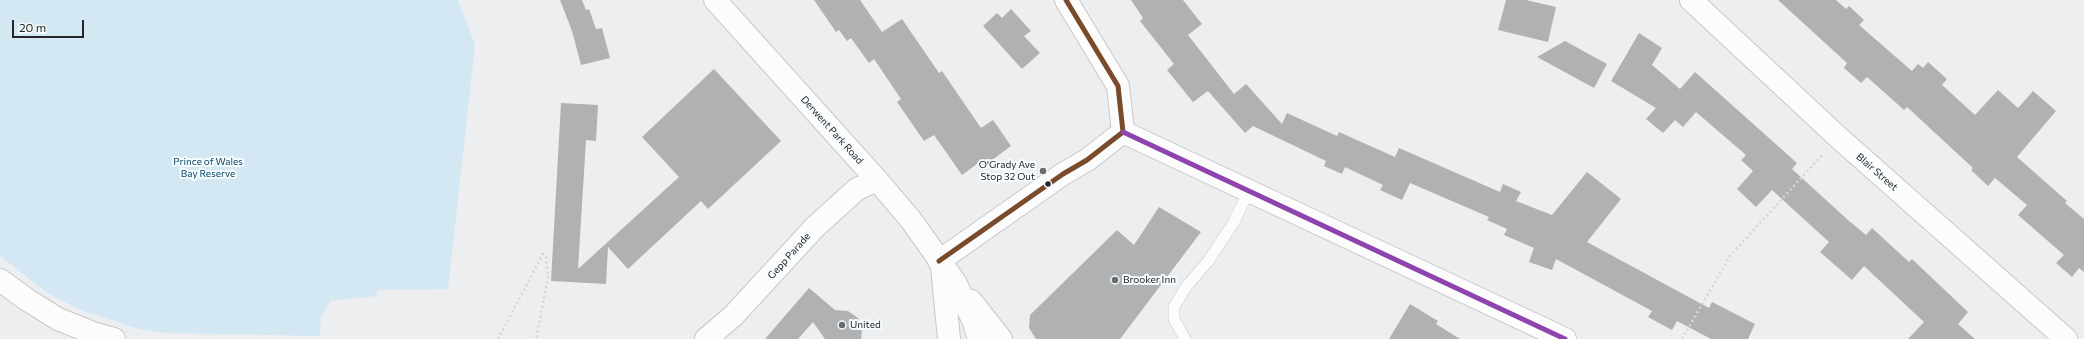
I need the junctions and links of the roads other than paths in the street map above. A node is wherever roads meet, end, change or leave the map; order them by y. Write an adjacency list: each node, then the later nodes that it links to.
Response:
1 (715, 0): 5 (street, Derwent Park Road)
2 (1066, 0): 4 (street)
3 (1691, 0): 16 (street, Blair Street)
4 (1123, 132): 6 (street); 7 (street)
5 (877, 180): 7 (street, Derwent Park Road); 10 (street, Gepp Parade)
6 (1249, 191): 14 (lane); 15 (street)
7 (945, 270): 11 (street, Derwent Park Road); 12 (street, Derwent Park Road); 13 (street)
8 (0, 280): 9 (street)
9 (114, 339)
10 (706, 339)
11 (949, 339)
12 (979, 339)
13 (1001, 339)
14 (1185, 339)
15 (1565, 339)
16 (2066, 339)

